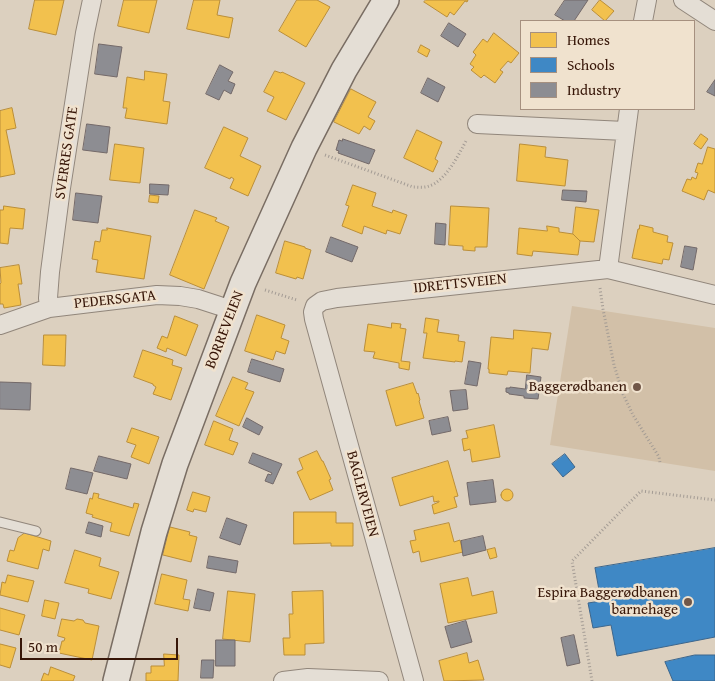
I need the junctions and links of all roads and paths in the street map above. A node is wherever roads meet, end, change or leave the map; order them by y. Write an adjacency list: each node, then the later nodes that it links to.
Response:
1 (92, 0): 15 (street, SVERRES GATE)
2 (386, 0): 10 (main road, BORREVEIEN)
3 (647, 0): 5 (street)
4 (683, 0): 6 (street)
5 (643, 20)
6 (715, 21)
7 (629, 110): 9 (street)
8 (477, 124): 9 (street); 10 (path)
9 (625, 131): 11 (street)
10 (304, 148): 12 (main road, BORREVEIEN)
11 (603, 270): 13 (street, IDRETTSVEIEN); 14 (street, IDRETTSVEIEN); 18 (path)
12 (243, 283): 14 (path); 16 (main road, BORREVEIEN)
13 (715, 295)
14 (315, 306): 25 (street, BAGLERVEIEN)
15 (49, 308): 16 (street, PEDERSGATA); 17 (street, PEDERSGATA)
16 (232, 310): 22 (main road, BORREVEIEN)
17 (0, 326)
18 (660, 463)
19 (715, 500): 26 (path)
20 (0, 522): 21 (lane)
21 (36, 531)
22 (116, 681)
23 (283, 681): 24 (street)
24 (379, 681)
25 (414, 681)
26 (592, 681)

